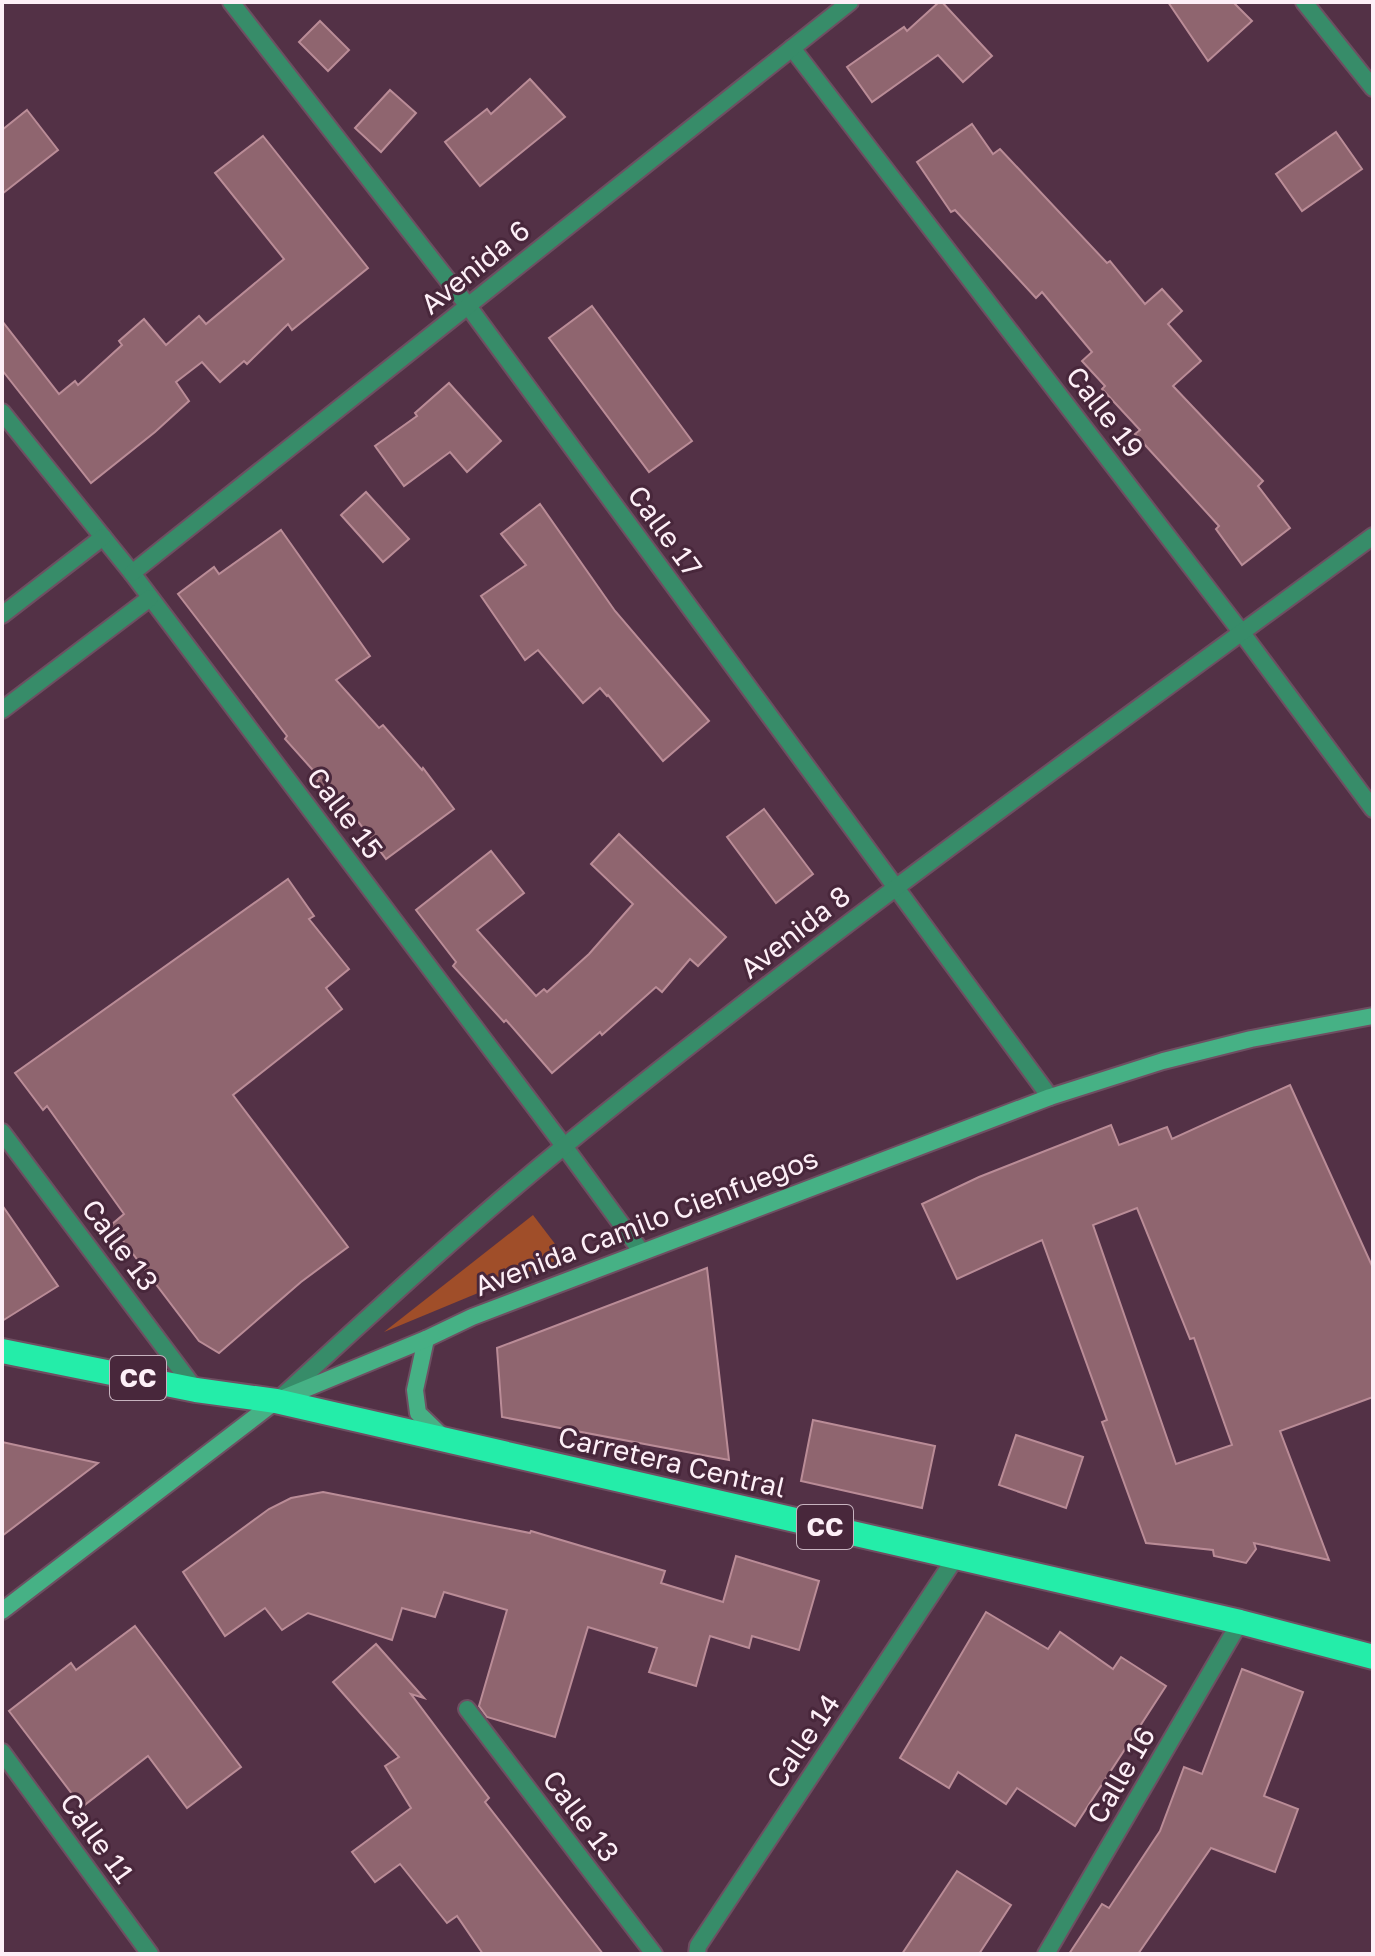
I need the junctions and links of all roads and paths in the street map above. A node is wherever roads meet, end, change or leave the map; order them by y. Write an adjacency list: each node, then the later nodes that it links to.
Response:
1 (231, 2): 6 (street, Calle 17)
2 (850, 2): 4 (street, Avenida 6)
3 (1304, 2): 5 (street)
4 (792, 48): 6 (street, Avenida 6); 13 (street, Calle 19)
5 (1373, 88)
6 (468, 306): 10 (street, Avenida 6); 16 (street, Calle 17)
7 (2, 412): 9 (street, Calle 15)
8 (1373, 536): 13 (street, Avenida 8)
9 (103, 537): 10 (street, Calle 15); 12 (street)
10 (132, 573): 11 (street, Calle 15)
11 (150, 598): 14 (street); 20 (street, Calle 15)
12 (2, 615)
13 (1242, 633): 15 (street, Calle 19); 16 (street, Avenida 8)
14 (2, 710)
15 (1373, 809)
16 (895, 887): 18 (street, Calle 17); 20 (street, Avenida 8)
17 (1373, 1016): 18 (main road, Avenida Camilo Cienfuegos)
18 (1050, 1097): 21 (main road, Avenida Camilo Cienfuegos)
19 (2, 1132): 24 (street, Calle 13)
20 (564, 1146): 21 (street, Calle 15); 25 (street, Avenida 8)
21 (641, 1251): 22 (main road, Avenida Camilo Cienfuegos)
22 (426, 1339): 25 (main road, Avenida Camilo Cienfuegos); 26 (main road)
23 (2, 1351): 24 (highway, Carretera Central / CC)
24 (196, 1390): 25 (highway, Carretera Central / CC)
25 (276, 1401): 26 (highway, Carretera Central / CC); 28 (main road, Avenida Camilo Cienfuegos)
26 (446, 1441): 27 (highway, Carretera Central / CC)
27 (956, 1557): 29 (highway, Carretera Central / CC); 35 (street, Calle 14)
28 (2, 1611)
29 (1240, 1622): 30 (highway, Carretera Central / CC); 36 (street, Calle 16)
30 (1373, 1657)
31 (467, 1709): 34 (street, Calle 13)
32 (2, 1752): 33 (street, Calle 11)
33 (150, 1954)
34 (654, 1954)
35 (697, 1954)
36 (1046, 1954)

